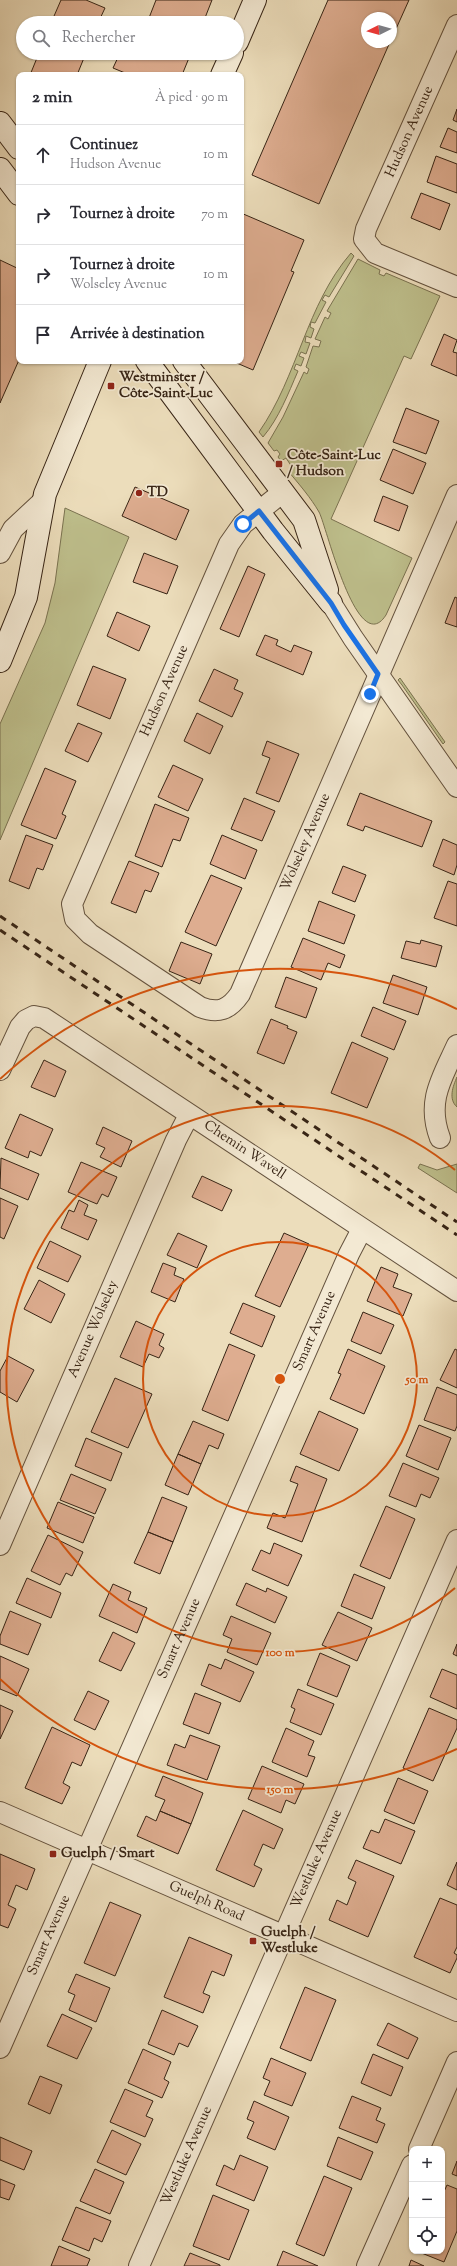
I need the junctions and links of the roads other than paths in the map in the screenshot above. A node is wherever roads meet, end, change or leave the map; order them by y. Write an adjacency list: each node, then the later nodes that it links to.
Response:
1 (255, 0): 3 (main road)
2 (457, 25): 10 (street, Hudson Avenue)
3 (244, 26)
4 (229, 60): 5 (main road)
5 (223, 72)
6 (0, 123): 7 (main road)
7 (16, 144)
8 (0, 169): 9 (main road)
9 (16, 190)
10 (457, 287)
11 (99, 364): 16 (main road)
12 (149, 364): 17 (main road)
13 (186, 364): 14 (main road)
14 (282, 492): 17 (street, Hudson Avenue); 19 (main road)
15 (457, 495): 21 (street, Wolseley Avenue)
16 (43, 501): 18 (street); 20 (main road)
17 (259, 511): 19 (main road); 23 (street, Hudson Avenue)
18 (0, 553)
19 (331, 603): 21 (street)
20 (0, 661)
21 (378, 674): 22 (street); 23 (street, Wolseley Avenue)
22 (457, 787)
23 (72, 908)
24 (457, 1045): 27 (street)
25 (0, 1070): 26 (street, Chemin Wavell)
26 (189, 1115): 28 (street, Chemin Wavell); 31 (street, Avenue Wolseley)
27 (440, 1138)
28 (362, 1229): 29 (street, Chemin Wavell); 33 (street, Smart Avenue)
29 (457, 1291)
30 (457, 1540): 34 (street, Westluke Avenue)
31 (0, 1545)
32 (0, 1812): 33 (street, Guelph Road)
33 (87, 1850): 34 (street, Guelph Road); 36 (street, Smart Avenue)
34 (284, 1935): 35 (street, Guelph Road); 40 (street, Westluke Avenue)
35 (457, 2011)
36 (0, 2048)
37 (457, 2062): 38 (street)
38 (420, 2146)
39 (409, 2172): 41 (street)
40 (139, 2266)
41 (367, 2266)

